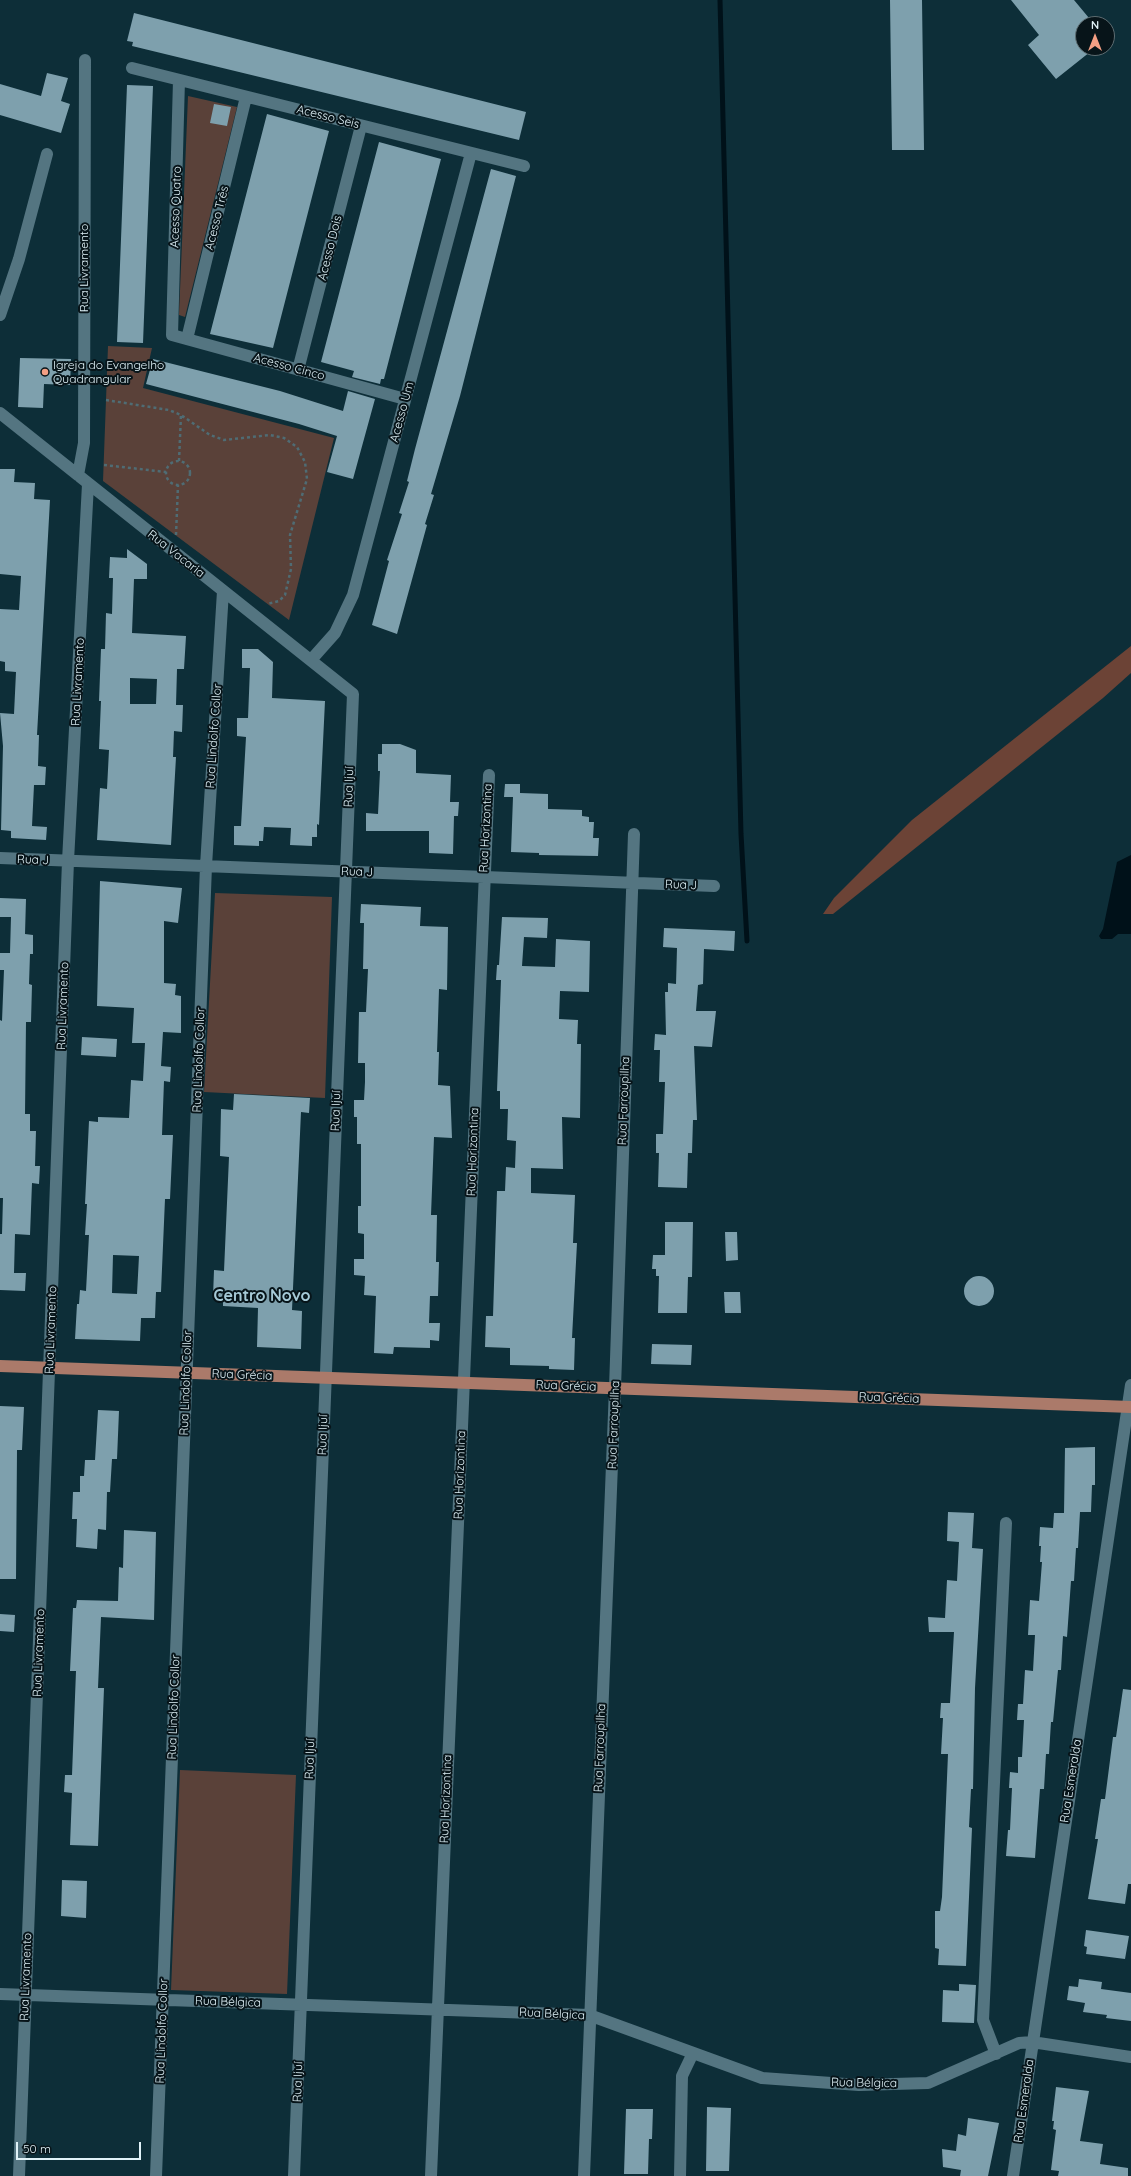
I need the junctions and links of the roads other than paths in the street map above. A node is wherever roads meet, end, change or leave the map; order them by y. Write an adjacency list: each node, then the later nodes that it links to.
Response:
1 (85, 60): 15 (street, Rua Livramento)
2 (132, 68): 3 (street, Acesso Seis)
3 (179, 80): 4 (street, Acesso Seis); 10 (street, Acesso Quatro)
4 (246, 97): 5 (street, Acesso Seis); 11 (street, Acesso Três)
5 (361, 126): 6 (street, Acesso Seis); 12 (street, Acesso Dois)
6 (471, 153): 8 (street, Acesso Seis); 13 (street, Acesso Um)
7 (47, 154): 9 (street)
8 (524, 166)
9 (0, 315)
10 (172, 335): 11 (street, Acesso Cinco)
11 (187, 339): 12 (street, Acesso Cinco)
12 (298, 370): 13 (street, Acesso Cinco)
13 (405, 399): 18 (street, Acesso Um)
14 (0, 413): 15 (street, Rua Vacaria)
15 (78, 475): 16 (street, Rua Vacaria)
16 (88, 484): 17 (street, Rua Vacaria); 23 (street, Rua Livramento)
17 (223, 591): 18 (street, Rua Vacaria); 24 (street, Rua Lindolfo Collor)
18 (311, 660): 19 (street, Rua Vacaria)
19 (353, 694): 25 (street, Rua Ijuí)
20 (489, 775): 26 (street, Rua Horizontina)
21 (634, 834): 27 (street, Rua Farroupilha)
22 (0, 858): 23 (street, Rua J)
23 (68, 861): 24 (street, Rua J); 30 (street, Rua Livramento)
24 (206, 866): 25 (street, Rua J); 31 (street, Rua Lindolfo Collor)
25 (346, 871): 26 (street, Rua J); 32 (street, Rua Ijuí)
26 (483, 877): 27 (street, Rua J); 33 (street, Rua Horizontina)
27 (631, 882): 28 (street, Rua J); 35 (street, Rua Farroupilha)
28 (714, 886)
29 (0, 1366): 30 (main road, Rua Grécia)
30 (50, 1368): 31 (main road, Rua Grécia); 39 (street, Rua Livramento)
31 (187, 1373): 32 (main road, Rua Grécia); 40 (street, Rua Lindolfo Collor)
32 (325, 1378): 33 (main road, Rua Grécia); 41 (street, Rua Ijuí)
33 (464, 1383): 35 (main road, Rua Grécia); 42 (street, Rua Horizontina)
34 (1131, 1385): 36 (street, Rua Esmeralda)
35 (616, 1388): 36 (main road, Rua Grécia); 43 (street, Rua Farroupilha)
36 (1129, 1407): 44 (street, Rua Esmeralda)
37 (1006, 1523): 46 (street)
38 (0, 1994): 39 (street, Rua Bélgica)
39 (26, 1995): 40 (street, Rua Bélgica); 48 (street, Rua Livramento)
40 (164, 2000): 41 (street, Rua Bélgica); 49 (street, Rua Lindolfo Collor)
41 (301, 2005): 42 (street, Rua Bélgica); 50 (street, Rua Ijuí)
42 (437, 2009): 43 (street, Rua Bélgica); 51 (street, Rua Horizontina)
43 (589, 2015): 45 (street, Rua Bélgica); 52 (street, Rua Farroupilha)
44 (1032, 2042): 46 (street, Rua Bélgica); 47 (street, Rua Bélgica); 54 (street, Rua Esmeralda)
45 (694, 2053): 46 (street, Rua Bélgica); 53 (street)
46 (996, 2054)
47 (1131, 2057)
48 (19, 2176)
49 (156, 2176)
50 (294, 2176)
51 (431, 2176)
52 (584, 2176)
53 (680, 2176)
54 (1013, 2176)

